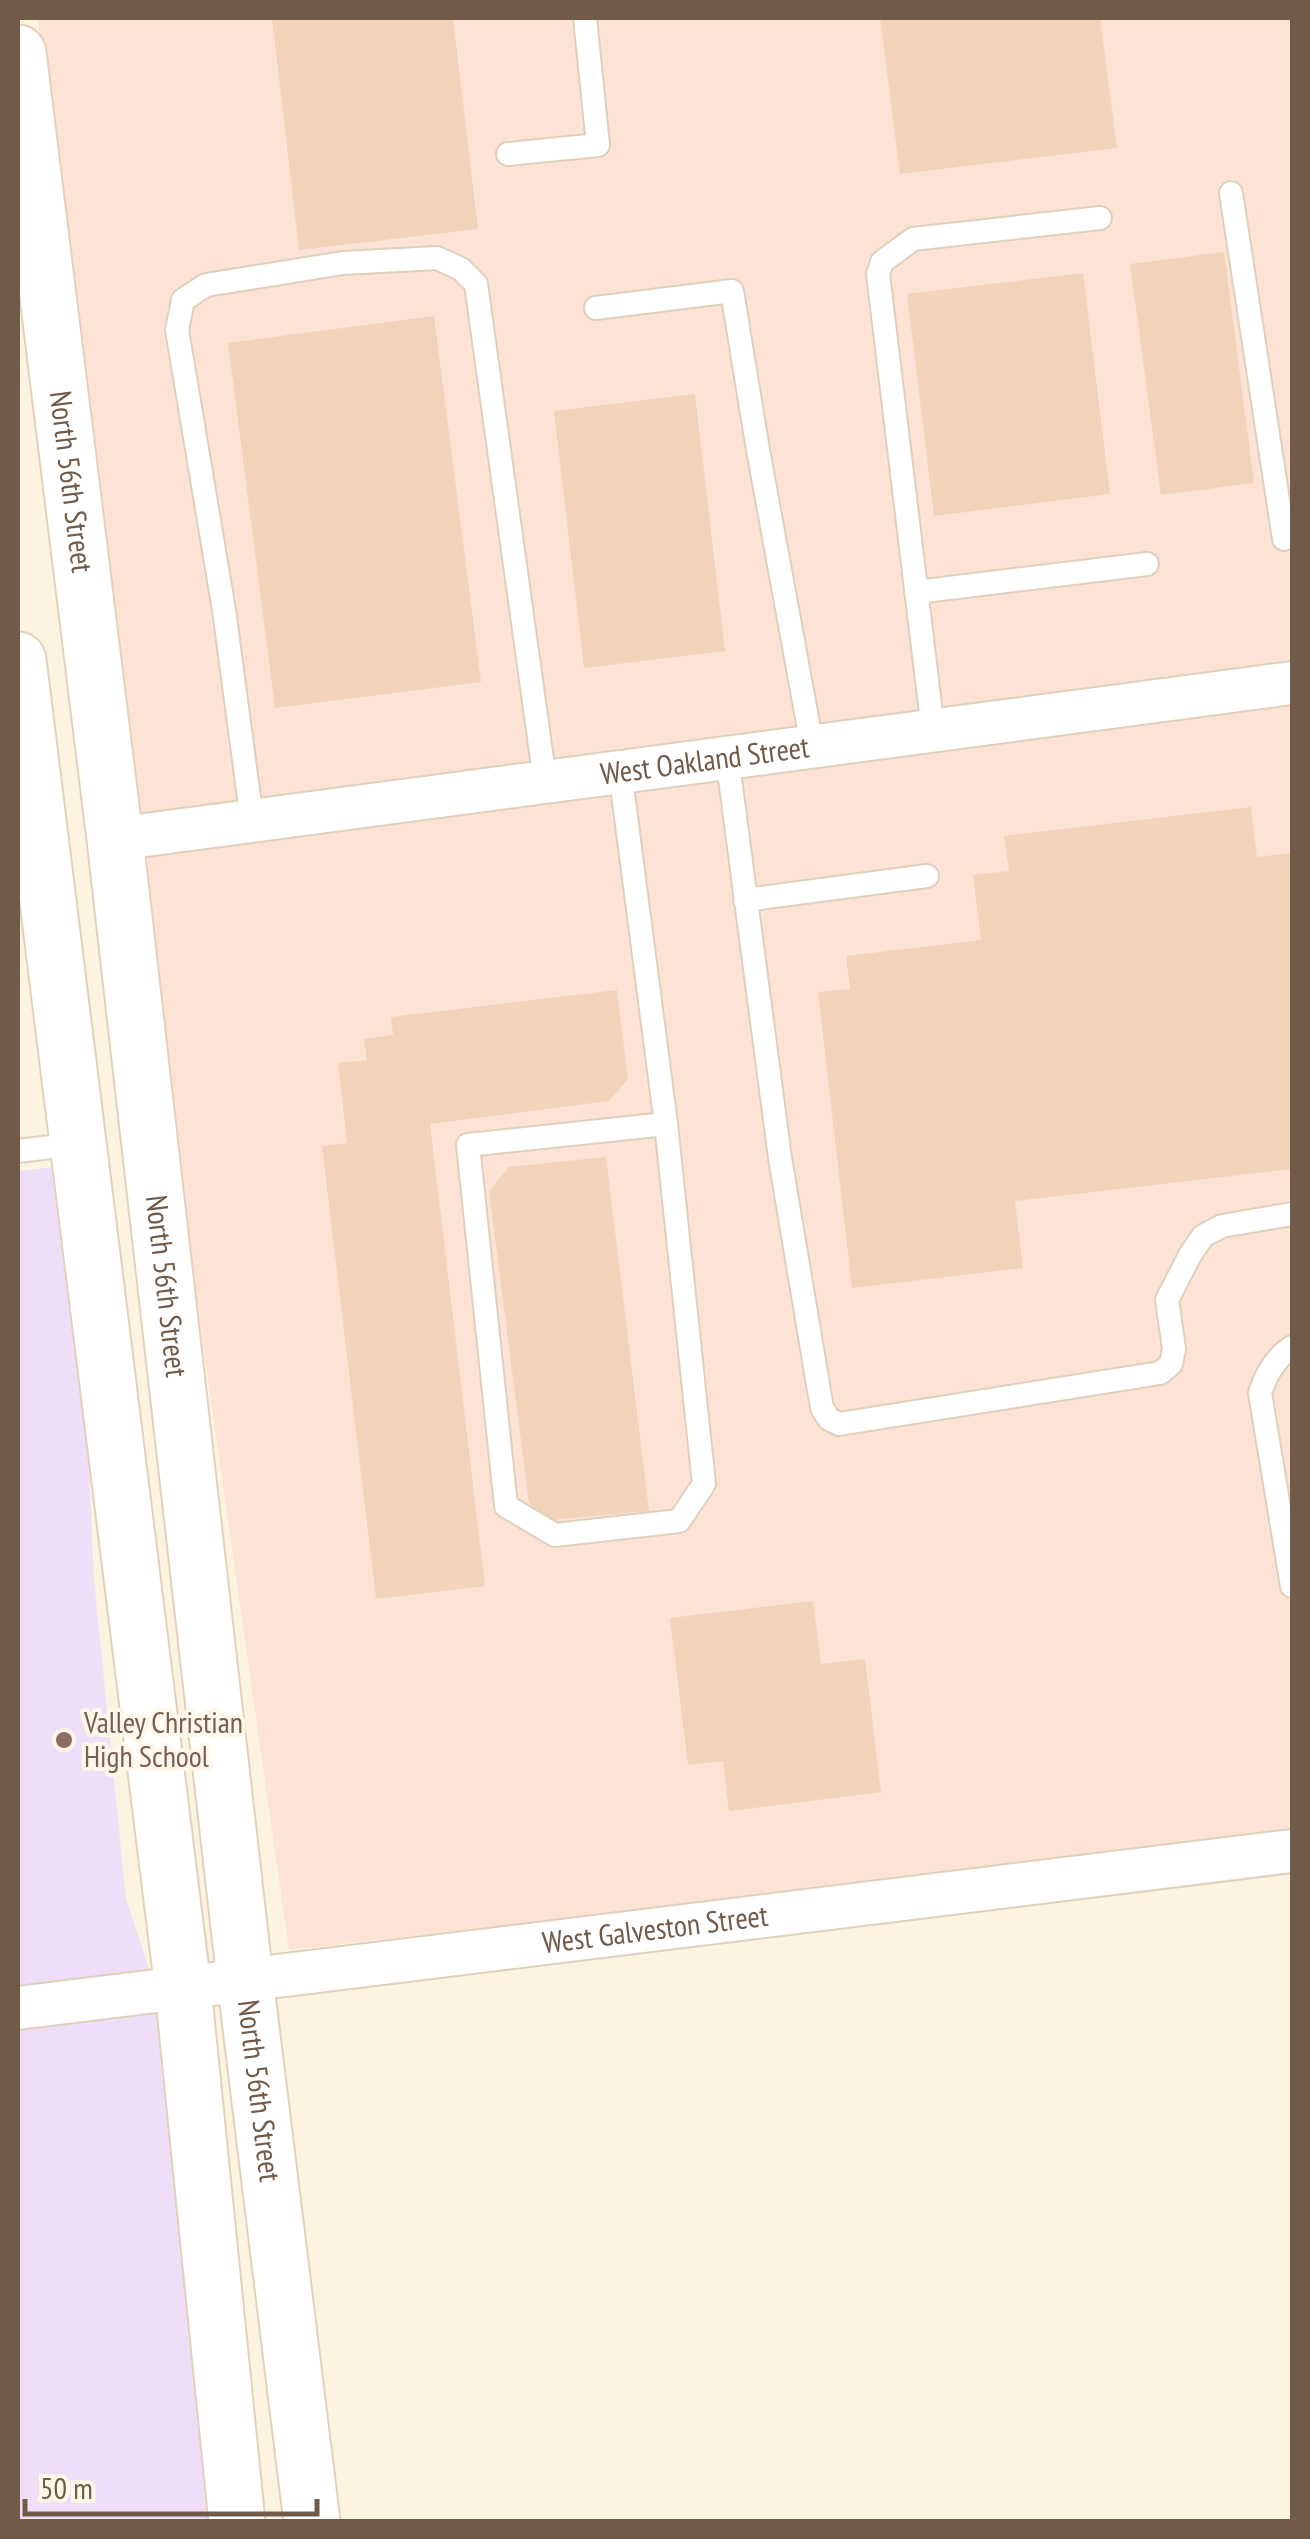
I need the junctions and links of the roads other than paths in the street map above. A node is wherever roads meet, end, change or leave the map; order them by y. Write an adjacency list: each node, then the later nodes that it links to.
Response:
1 (585, 18): 3 (lane)
2 (18, 52): 19 (main road, North 56th Street)
3 (508, 154)
4 (1231, 193): 7 (lane)
5 (1100, 218): 9 (lane)
6 (596, 308): 14 (lane)
7 (1284, 540)
8 (1147, 564): 9 (lane)
9 (916, 592): 13 (lane)
10 (18, 660): 12 (main road)
11 (1292, 682): 13 (street, West Oakland Street)
12 (21, 714): 23 (main road)
13 (933, 730): 14 (street, West Oakland Street)
14 (812, 745): 15 (street, West Oakland Street)
15 (727, 756): 16 (street, West Oakland Street); 21 (lane)
16 (620, 771): 17 (street, West Oakland Street); 22 (lane)
17 (545, 781): 18 (street, West Oakland Street); 18 (lane)
18 (252, 820): 19 (street, West Oakland Street)
19 (115, 838): 29 (main road, North 56th Street)
20 (926, 876): 21 (lane)
21 (745, 900): 25 (lane)
22 (666, 1124): 22 (lane)
23 (76, 1144): 24 (lane); 30 (main road)
24 (18, 1151)
25 (1292, 1214)
26 (1292, 1348): 27 (lane)
27 (1292, 1586)
28 (1292, 1851): 29 (street, West Galveston Street)
29 (245, 1979): 30 (street, West Galveston Street); 33 (main road, North 56th Street)
30 (183, 1988): 31 (street, West Galveston Street); 32 (main road)
31 (18, 2008)
32 (237, 2522)
33 (312, 2522)

